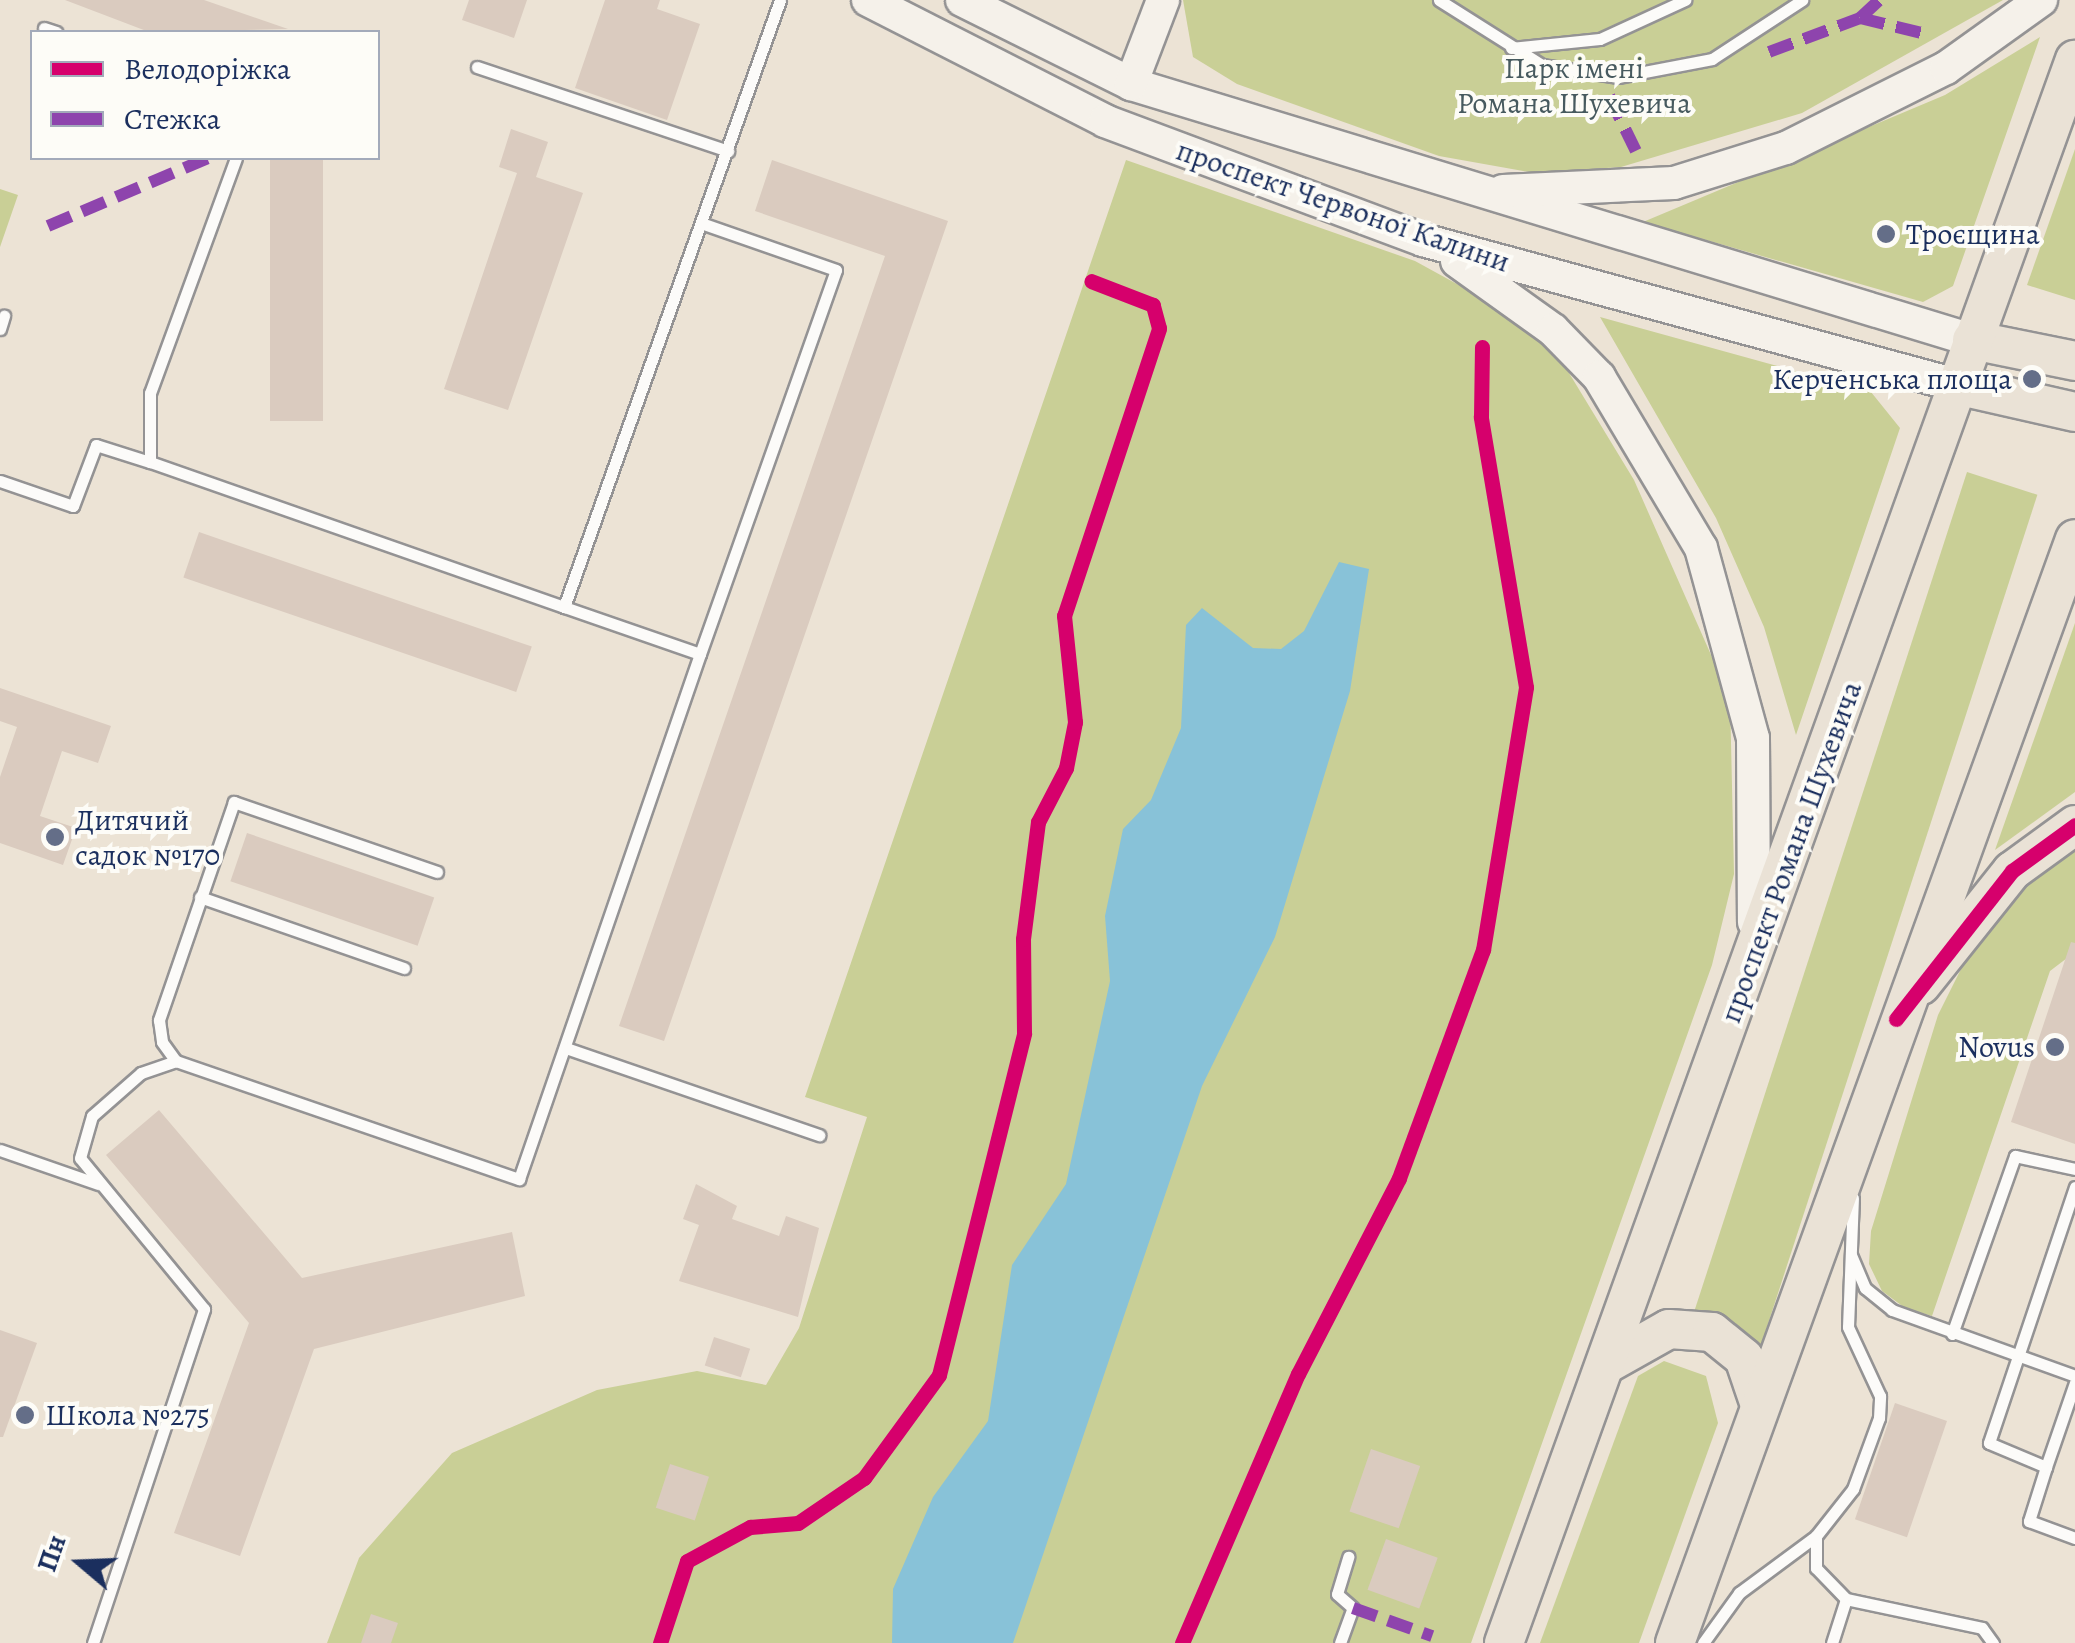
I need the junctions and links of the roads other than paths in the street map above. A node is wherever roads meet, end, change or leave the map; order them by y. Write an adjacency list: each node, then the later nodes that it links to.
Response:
1 (780, 0): 13 (lane)
2 (868, 0): 17 (main road, проспект Червоної Калини)
3 (962, 0): 12 (main road, проспект Червоної Калини)
4 (1163, 0): 12 (main road)
5 (1439, 0): 9 (lane)
6 (1685, 0): 9 (lane)
7 (1802, 0): 9 (lane)
8 (2042, 0): 15 (main road)
9 (1506, 49)
10 (2075, 60): 18 (main road, проспект Романа Шухевича)
11 (477, 67): 13 (lane)
12 (1132, 84): 15 (main road, проспект Червоної Калини)
13 (728, 151): 16 (lane)
14 (235, 160): 22 (lane)
15 (1454, 189): 18 (main road, проспект Червоної Калини)
16 (700, 223): 25 (lane); 26 (lane)
17 (1424, 240): 20 (main road, проспект Червоної Калини); 31 (main road)
18 (1972, 340): 19 (main road); 20 (main road, проспект Романа Шухевича)
19 (2075, 361)
20 (1956, 385): 21 (main road); 31 (main road, проспект Романа Шухевича)
21 (2075, 412)
22 (150, 462): 23 (lane); 25 (lane)
23 (0, 481)
24 (2075, 539): 32 (main road)
25 (564, 607): 26 (lane)
26 (700, 654): 33 (lane)
27 (2075, 825): 32 (main road)
28 (437, 872): 29 (lane)
29 (200, 897): 30 (lane); 34 (lane)
30 (404, 968)
31 (1747, 976): 43 (main road, проспект Романа Шухевича)
32 (1896, 1019): 35 (main road)
33 (566, 1048): 34 (lane); 36 (lane)
34 (176, 1061): 39 (lane)
35 (1862, 1112): 41 (lane); 45 (main road)
36 (819, 1135)
37 (0, 1150): 39 (lane)
38 (2075, 1169): 42 (lane)
39 (102, 1185): 51 (lane)
40 (2075, 1187): 46 (lane)
41 (1848, 1248): 42 (lane); 47 (lane)
42 (1952, 1334): 44 (lane)
43 (1606, 1365): 45 (main road); 53 (main road, проспект Романа Шухевича)
44 (2075, 1380): 46 (lane)
45 (1760, 1405): 54 (main road)
46 (2046, 1467): 48 (lane)
47 (1816, 1536): 50 (lane); 55 (lane)
48 (2075, 1538)
49 (1348, 1557): 52 (lane)
50 (1846, 1599): 56 (lane); 57 (lane)
51 (93, 1643)
52 (1340, 1643)
53 (1504, 1643)
54 (1675, 1643)
55 (1703, 1643)
56 (1832, 1643)
57 (1993, 1643)

